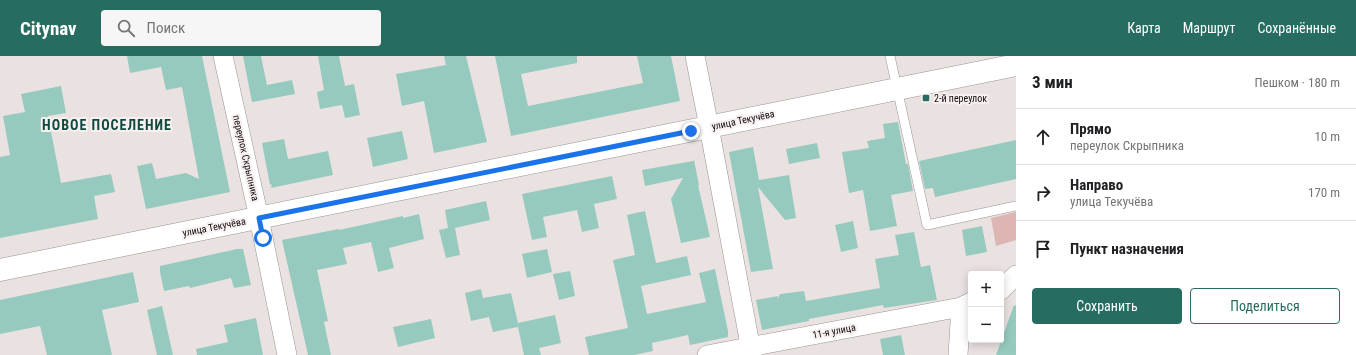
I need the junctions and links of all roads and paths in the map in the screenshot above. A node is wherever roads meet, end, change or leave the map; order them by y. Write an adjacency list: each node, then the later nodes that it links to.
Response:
1 (223, 56): 8 (street, переулок Скрыпника)
2 (695, 56): 6 (street)
3 (890, 56): 5 (lane)
4 (1016, 65): 5 (main road, улица Текучёва)
5 (897, 89): 6 (main road, улица Текучёва); 7 (lane)
6 (710, 127): 8 (main road, улица Текучёва); 13 (street)
7 (1016, 206)
8 (259, 218): 9 (main road, улица Текучёва); 14 (street, переулок Скрыпника)
9 (0, 270)
10 (1016, 275): 11 (street)
11 (1004, 287)
12 (966, 305): 13 (street, 11-я улица); 16 (street)
13 (751, 351): 15 (street, 11-я улица)
14 (287, 355)
15 (707, 355)
16 (958, 355)

